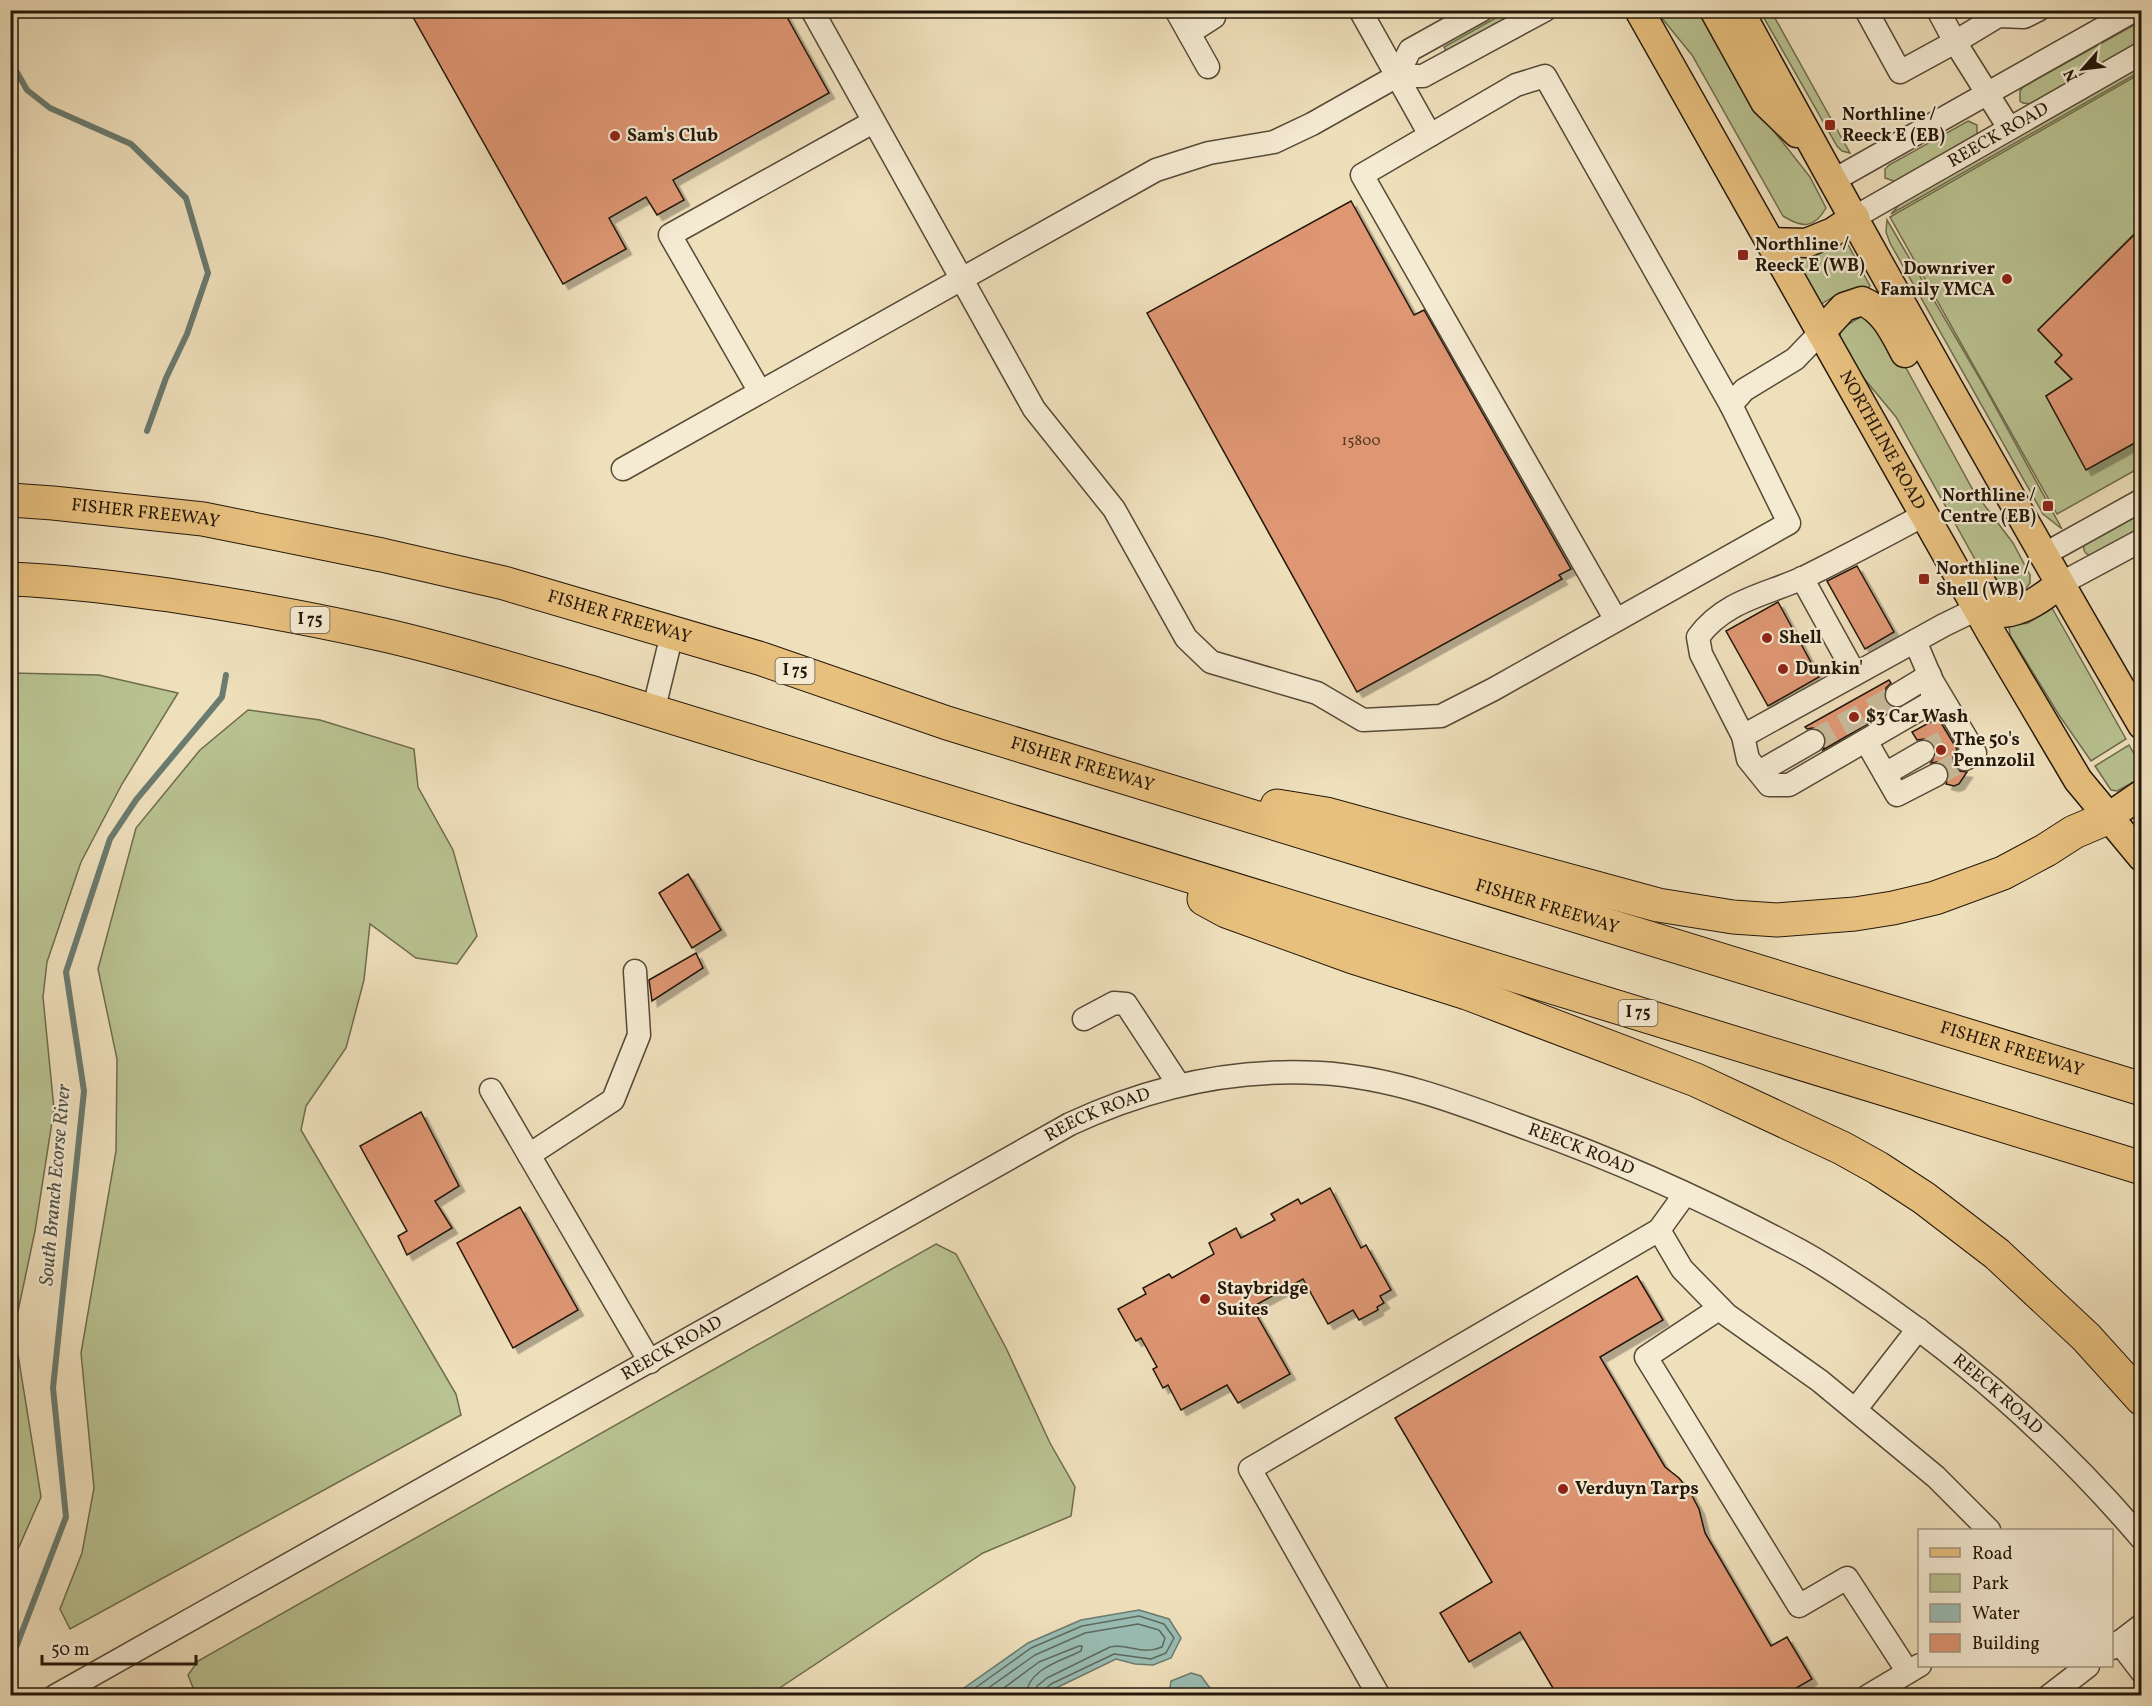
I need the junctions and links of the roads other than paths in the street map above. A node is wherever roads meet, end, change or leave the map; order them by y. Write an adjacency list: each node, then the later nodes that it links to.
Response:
1 (812, 10): 20 (street)
2 (1176, 10): 14 (street)
3 (1210, 10): 14 (street)
4 (1360, 10): 18 (street)
5 (1482, 10): 18 (street)
6 (1545, 10): 18 (street)
7 (1639, 10): 26 (main road, NORTHLINE ROAD)
8 (1714, 10): 23 (main road)
9 (1739, 10): 23 (main road)
10 (1866, 10): 15 (street)
11 (1938, 10): 15 (street)
12 (2038, 10): 15 (street)
13 (2135, 10): 19 (street)
14 (1189, 33): 17 (street)
15 (1955, 42): 19 (street)
16 (2142, 53): 21 (street, REECK ROAD)
17 (1208, 66)
18 (1397, 76): 22 (street); 27 (street)
19 (1986, 94): 21 (street); 24 (street)
20 (873, 122): 27 (street); 29 (street)
21 (2009, 128): 25 (street, REECK ROAD)
22 (1430, 135): 31 (street); 42 (street)
23 (1820, 156): 24 (main road)
24 (1834, 180): 25 (main road)
25 (1855, 217): 26 (main road); 37 (main road)
26 (1770, 242): 28 (main road, NORTHLINE ROAD)
27 (963, 279): 29 (street); 42 (street)
28 (1821, 332): 30 (main road, NORTHLINE ROAD); 31 (street); 37 (main road)
29 (760, 392): 32 (street)
30 (1861, 403): 35 (main road, NORTHLINE ROAD); 40 (main road)
31 (1731, 405): 42 (street)
32 (622, 469)
33 (10, 500): 43 (highway, FISHER FREEWAY / I 75)
34 (2142, 500): 37 (street)
35 (1924, 515): 38 (street); 41 (main road, NORTHLINE ROAD)
36 (2142, 540): 40 (street)
37 (2037, 544): 40 (main road)
38 (1802, 578): 45 (street); 50 (street)
39 (10, 579): 48 (highway, I 75)
40 (2060, 584): 49 (main road)
41 (1977, 609): 44 (street); 59 (main road, NORTHLINE ROAD)
42 (1616, 620)
43 (672, 633): 48 (street); 56 (highway, FISHER FREEWAY / I 75)
44 (1915, 641): 45 (street); 46 (street)
45 (1856, 674): 50 (street)
46 (1931, 678): 47 (street); 52 (street); 53 (street)
47 (1897, 695)
48 (653, 712): 61 (highway, I 75)
49 (2142, 725)
50 (1743, 735): 55 (street)
51 (1813, 741): 55 (street)
52 (1866, 741): 54 (street); 55 (street)
53 (1961, 743)
54 (1930, 763)
55 (1764, 778)
56 (1164, 789): 59 (highway); 65 (highway, FISHER FREEWAY / I 75)
57 (2142, 794): 59 (main road)
58 (2142, 814): 59 (main road)
59 (2107, 818): 60 (main road, NORTHLINE ROAD)
60 (2142, 857)
61 (1134, 860): 68 (highway, I 75); 74 (highway)
62 (635, 971): 67 (street)
63 (1084, 1019): 64 (street)
64 (1179, 1085): 69 (street, REECK ROAD); 73 (street, REECK ROAD)
65 (2142, 1089)
66 (490, 1090): 67 (street)
67 (529, 1155): 73 (street)
68 (2142, 1168)
69 (1685, 1194): 70 (street); 72 (street, REECK ROAD)
70 (1659, 1230): 71 (street); 84 (street)
71 (1720, 1308): 75 (street); 81 (street)
72 (1918, 1329): 75 (street); 77 (street, REECK ROAD)
73 (650, 1362): 83 (street, REECK ROAD)
74 (2142, 1399)
75 (1856, 1410): 76 (street)
76 (1988, 1529)
77 (2142, 1539)
78 (2142, 1625): 79 (street)
79 (2115, 1645): 82 (street)
80 (2085, 1667): 86 (street)
81 (1914, 1669): 85 (street)
82 (2142, 1672)
83 (55, 1695)
84 (1379, 1695)
85 (1868, 1695)
86 (2049, 1695)

